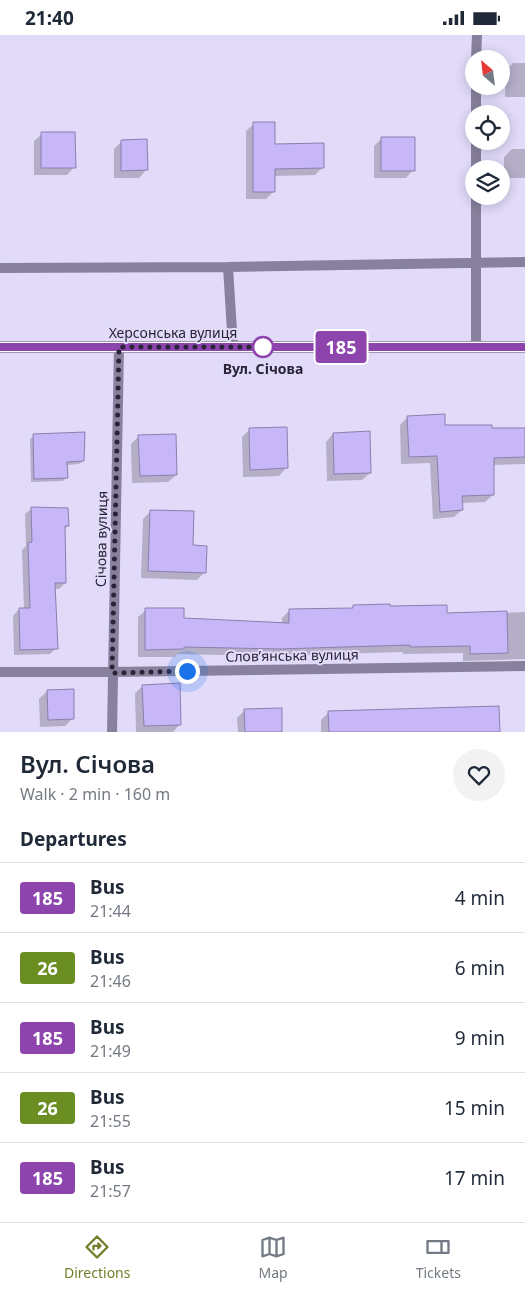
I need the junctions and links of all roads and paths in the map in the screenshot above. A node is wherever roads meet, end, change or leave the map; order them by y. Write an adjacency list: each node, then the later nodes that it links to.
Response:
1 (476, 35): 2 (street)
2 (476, 50)
3 (476, 205): 4 (street)
4 (476, 262): 5 (street); 6 (street); 11 (street)
5 (525, 262)
6 (228, 267): 7 (street); 10 (street)
7 (0, 268)
8 (0, 347): 9 (main road, Херсонська вулиця)
9 (119, 347): 10 (main road, Херсонська вулиця); 15 (street, Січова вулиця)
10 (233, 347): 11 (main road, Херсонська вулиця)
11 (476, 347): 12 (main road, Херсонська вулиця)
12 (525, 347)
13 (525, 666): 15 (street, Словʼянська вулиця)
14 (0, 672): 15 (street, Словʼянська вулиця)
15 (112, 673): 16 (street, Січова вулиця)
16 (112, 732)

